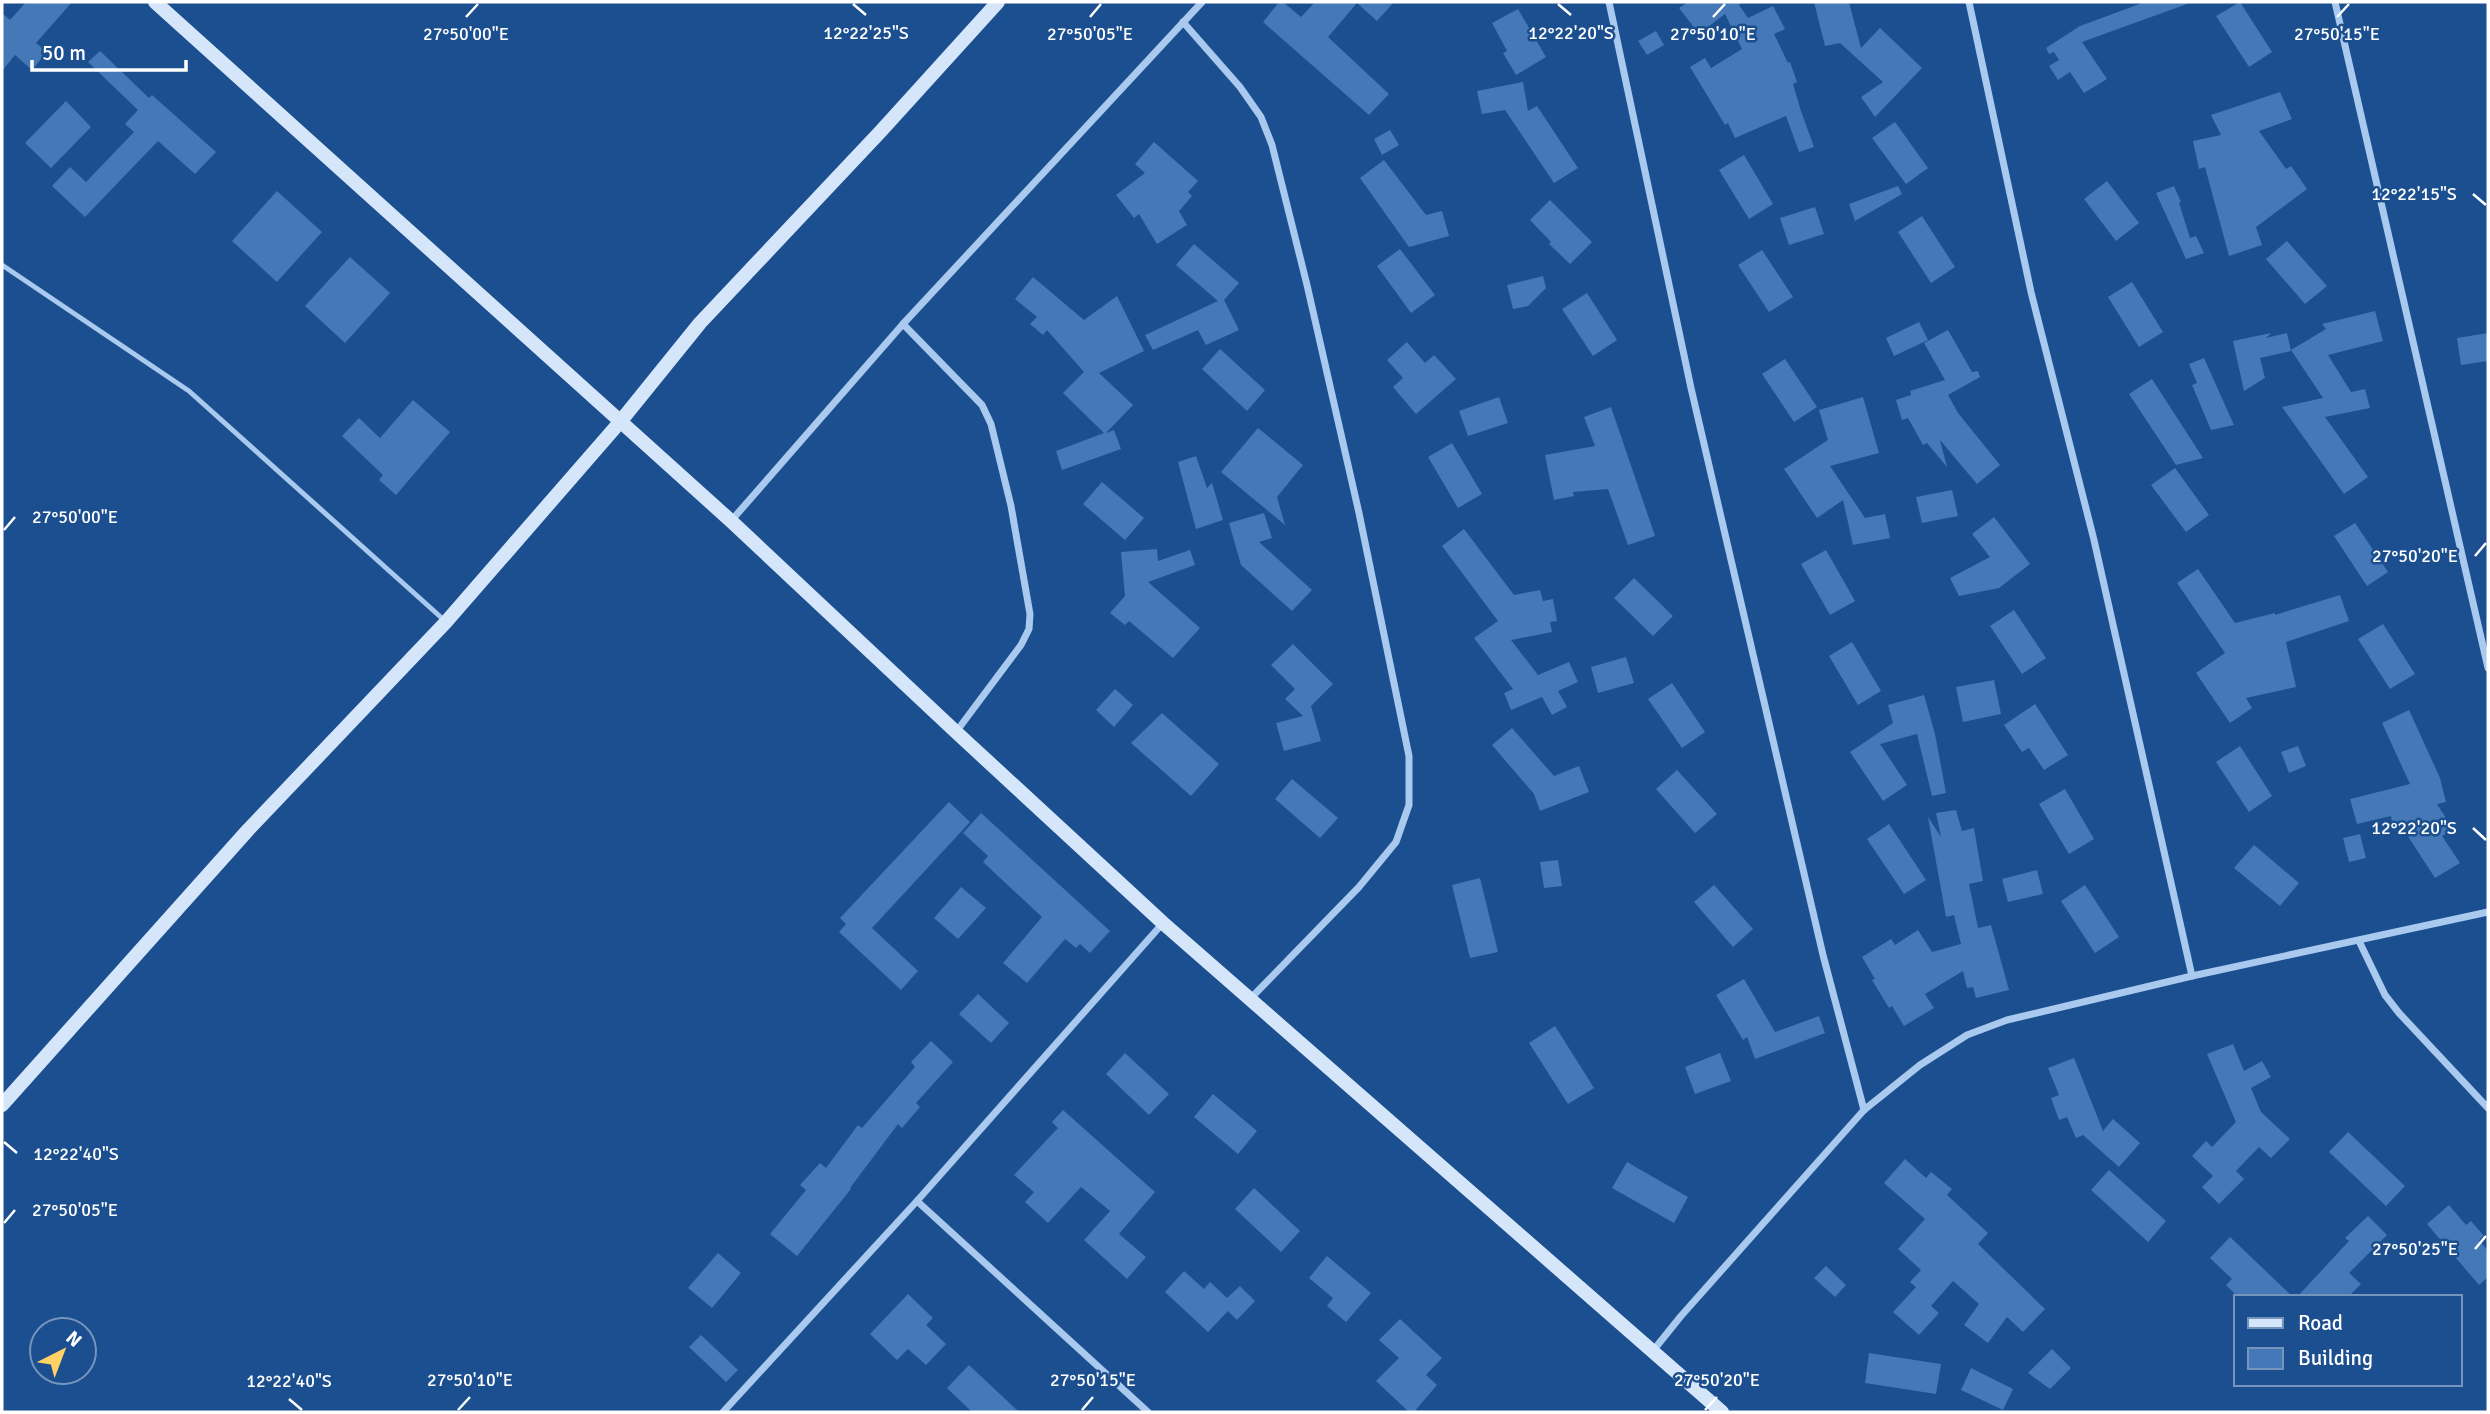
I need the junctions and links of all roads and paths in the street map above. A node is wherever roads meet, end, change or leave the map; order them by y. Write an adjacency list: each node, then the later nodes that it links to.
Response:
1 (155, 2): 10 (street)
2 (998, 2): 10 (street)
3 (1202, 2): 7 (street)
4 (1609, 2): 22 (street)
5 (1969, 2): 18 (street)
6 (2335, 2): 13 (street)
7 (1183, 22): 9 (street); 19 (street)
8 (2, 265): 12 (lane)
9 (903, 324): 11 (street); 14 (street)
10 (620, 422): 11 (street); 12 (street)
11 (731, 521): 14 (street)
12 (446, 622): 20 (street)
13 (2488, 668)
14 (956, 732): 16 (street)
15 (2488, 912): 17 (street)
16 (1163, 923): 19 (street); 23 (street)
17 (2359, 941): 18 (street); 21 (street)
18 (2192, 976): 22 (street)
19 (1250, 999): 24 (street)
20 (2, 1105)
21 (2488, 1108)
22 (1864, 1110): 24 (street)
23 (917, 1200): 26 (street); 27 (street)
24 (1652, 1353): 25 (street)
25 (1713, 1410)
26 (723, 1412)
27 (1149, 1412)

